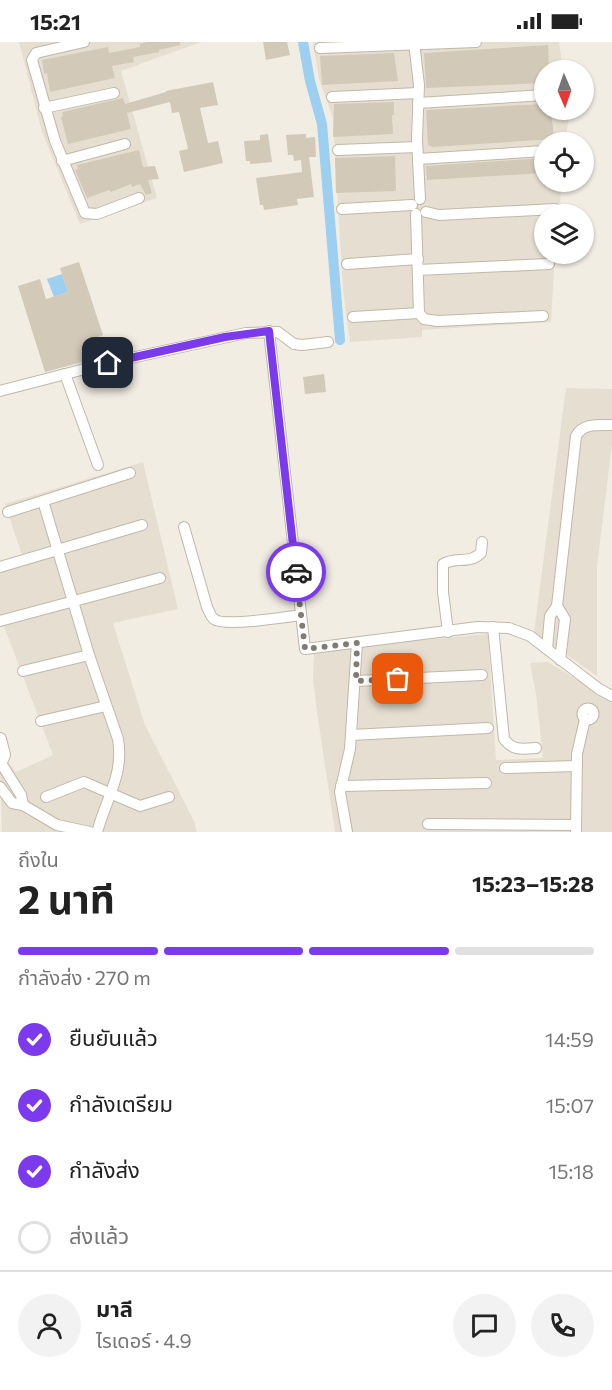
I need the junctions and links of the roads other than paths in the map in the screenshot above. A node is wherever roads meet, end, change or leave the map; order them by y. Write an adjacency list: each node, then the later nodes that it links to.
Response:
1 (84, 42): 9 (street)
2 (476, 42): 3 (street)
3 (414, 43): 4 (street); 8 (street)
4 (320, 48)
5 (114, 93): 9 (street)
6 (534, 95): 8 (street)
7 (332, 97): 8 (street)
8 (418, 98): 13 (street)
9 (44, 108): 14 (street)
10 (125, 144): 14 (street)
11 (338, 150): 13 (street)
12 (534, 151): 13 (street)
13 (418, 153): 16 (street)
14 (62, 160): 15 (street)
15 (139, 198)
16 (418, 207): 17 (street); 18 (street); 21 (street)
17 (342, 209)
18 (534, 211)
19 (347, 264): 21 (street)
20 (549, 264): 21 (street)
21 (418, 265): 22 (street)
22 (419, 313): 23 (street); 24 (street)
23 (543, 316)
24 (353, 317)
25 (269, 331): 26 (street); 27 (street); 42 (street)
26 (328, 342)
27 (65, 374): 28 (street); 30 (street)
28 (0, 391)
29 (612, 424): 41 (street)
30 (98, 465)
31 (130, 473): 32 (street)
32 (43, 501): 33 (street); 37 (street)
33 (8, 512)
34 (142, 525): 37 (street)
35 (184, 527): 42 (street)
36 (482, 542): 45 (street)
37 (58, 551): 38 (street); 40 (street)
38 (0, 567)
39 (160, 578): 40 (street)
40 (74, 602): 43 (street); 48 (street)
41 (556, 606): 47 (street); 49 (street)
42 (301, 615): 46 (street)
43 (0, 621)
44 (493, 627): 45 (street); 47 (street); 60 (street)
45 (448, 632): 46 (street)
46 (357, 643): 52 (street)
47 (547, 649): 49 (street)
48 (89, 655): 50 (street); 55 (street)
49 (560, 660): 53 (street)
50 (24, 671)
51 (482, 675): 52 (street)
52 (356, 681): 58 (street)
53 (599, 689): 54 (street); 62 (street)
54 (612, 696)
55 (106, 706): 56 (street); 67 (street)
56 (42, 721)
57 (488, 728): 58 (street)
58 (351, 735): 65 (street)
59 (0, 739): 61 (street)
60 (536, 748)
61 (0, 763): 70 (street)
62 (577, 766): 63 (street); 73 (street)
63 (505, 768)
64 (486, 783): 65 (street)
65 (341, 786): 75 (street)
66 (0, 787): 70 (street)
67 (110, 793): 68 (street); 69 (street); 74 (street)
68 (46, 796)
69 (169, 797)
70 (23, 805): 74 (street)
71 (428, 825): 72 (street)
72 (493, 828): 73 (street)
73 (576, 829)
74 (97, 831)
75 (347, 832)

